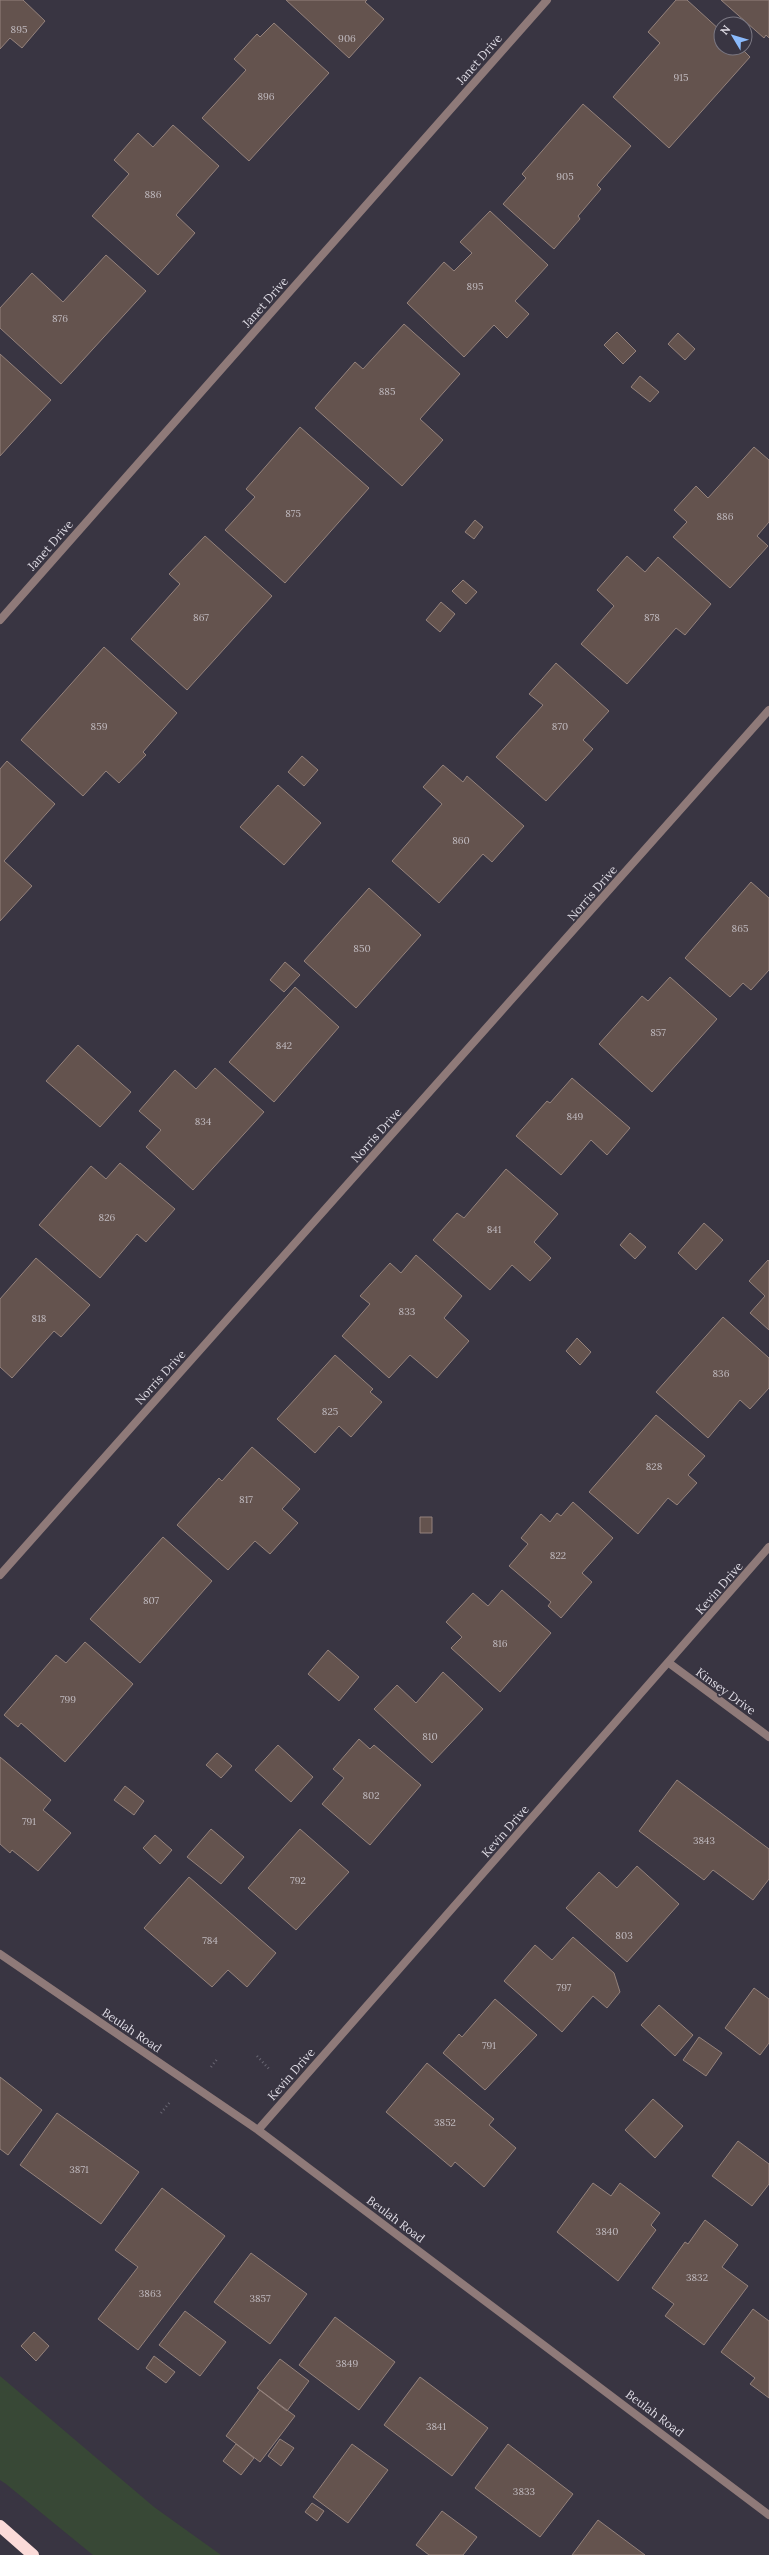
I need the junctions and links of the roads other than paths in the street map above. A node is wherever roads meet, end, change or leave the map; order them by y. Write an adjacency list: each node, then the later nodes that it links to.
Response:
1 (547, 0): 2 (street, Janet Drive)
2 (0, 620)
3 (769, 710): 5 (street, Norris Drive)
4 (769, 1547): 6 (street, Kevin Drive)
5 (0, 1576)
6 (669, 1664): 7 (street, Kinsey Drive); 9 (street, Kevin Drive)
7 (769, 1737)
8 (0, 1954): 9 (street, Beulah Road)
9 (258, 2130): 10 (street, Beulah Road)
10 (769, 2515)
11 (0, 2526): 12 (highway)
12 (33, 2555)

